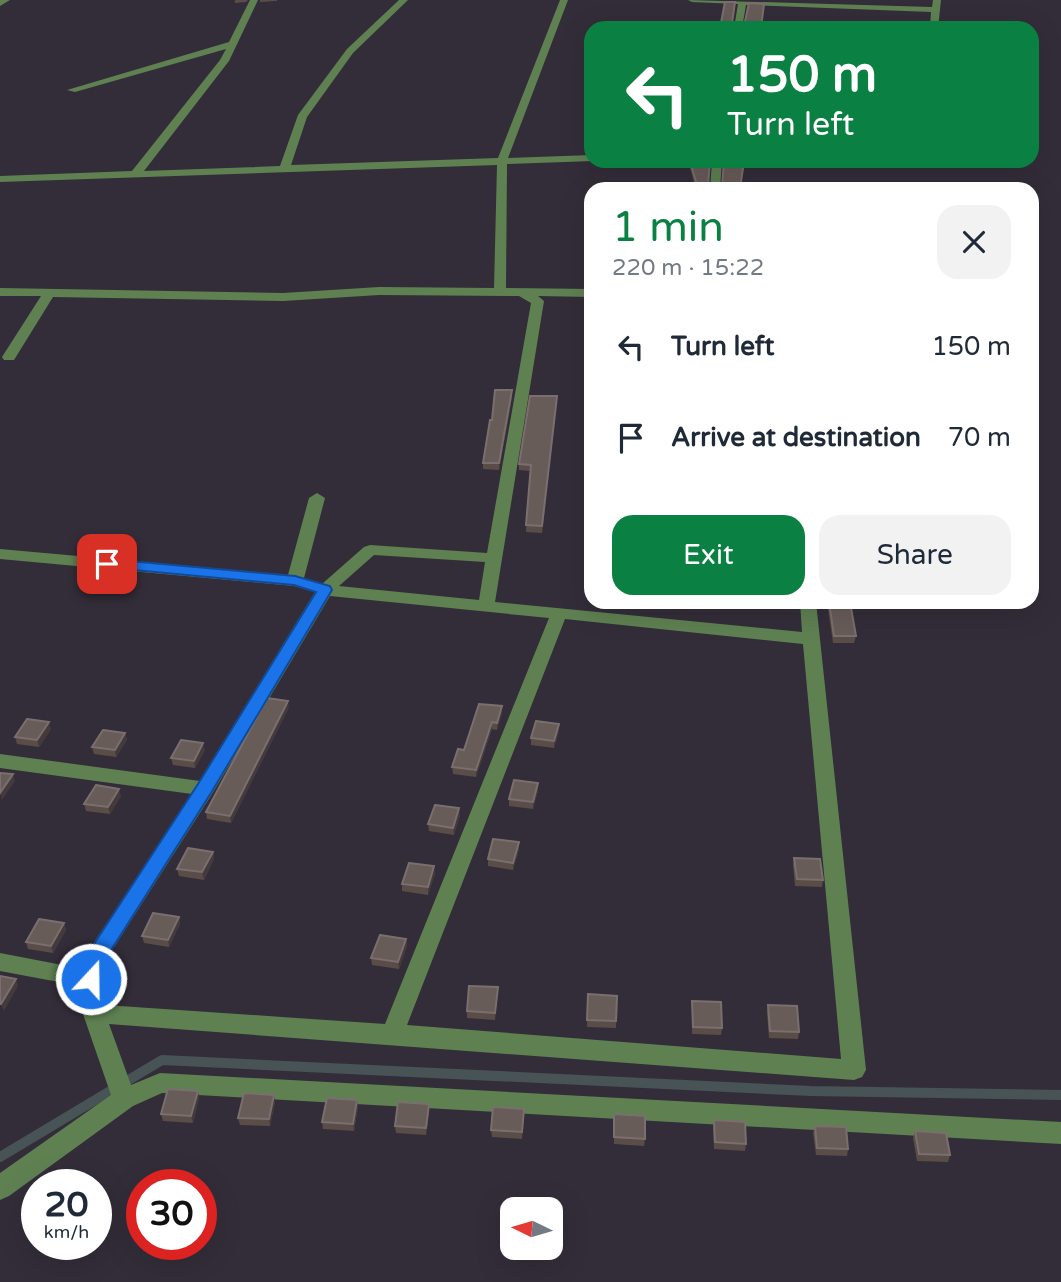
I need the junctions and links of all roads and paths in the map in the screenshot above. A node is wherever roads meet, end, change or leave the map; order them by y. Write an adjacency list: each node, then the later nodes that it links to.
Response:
1 (6, 0): 8 (street)
2 (254, 0): 13 (street)
3 (404, 0): 17 (street)
4 (564, 0): 16 (street)
5 (692, 0): 7 (street)
6 (937, 0): 10 (street)
7 (743, 1): 9 (street); 11 (street)
8 (0, 4)
9 (872, 4): 10 (street)
10 (935, 10): 12 (street)
11 (739, 21)
12 (934, 21)
13 (232, 44): 14 (street); 18 (street)
14 (72, 90)
15 (584, 158): 16 (street)
16 (502, 161): 17 (street); 20 (street)
17 (284, 169): 18 (street)
18 (135, 174): 19 (street)
19 (0, 179)
20 (500, 291): 22 (street); 23 (street)
21 (0, 292): 23 (street)
22 (520, 292): 24 (street); 28 (street)
23 (49, 293): 25 (street)
24 (584, 293)
25 (9, 357)
26 (317, 498): 29 (street)
27 (0, 554): 29 (street)
28 (494, 558): 30 (street); 31 (street)
29 (295, 581): 30 (street)
30 (325, 590): 31 (street); 36 (street)
31 (486, 607): 33 (street)
32 (809, 609): 34 (street)
33 (559, 614): 34 (street); 40 (street)
34 (813, 639): 40 (street)
35 (0, 761): 36 (street)
36 (205, 789): 38 (street)
37 (0, 962): 38 (street)
38 (91, 979): 39 (street)
39 (94, 1014): 40 (street); 41 (street)
40 (392, 1034)
41 (124, 1099): 42 (street); 43 (street)
42 (1061, 1133)
43 (0, 1188)

